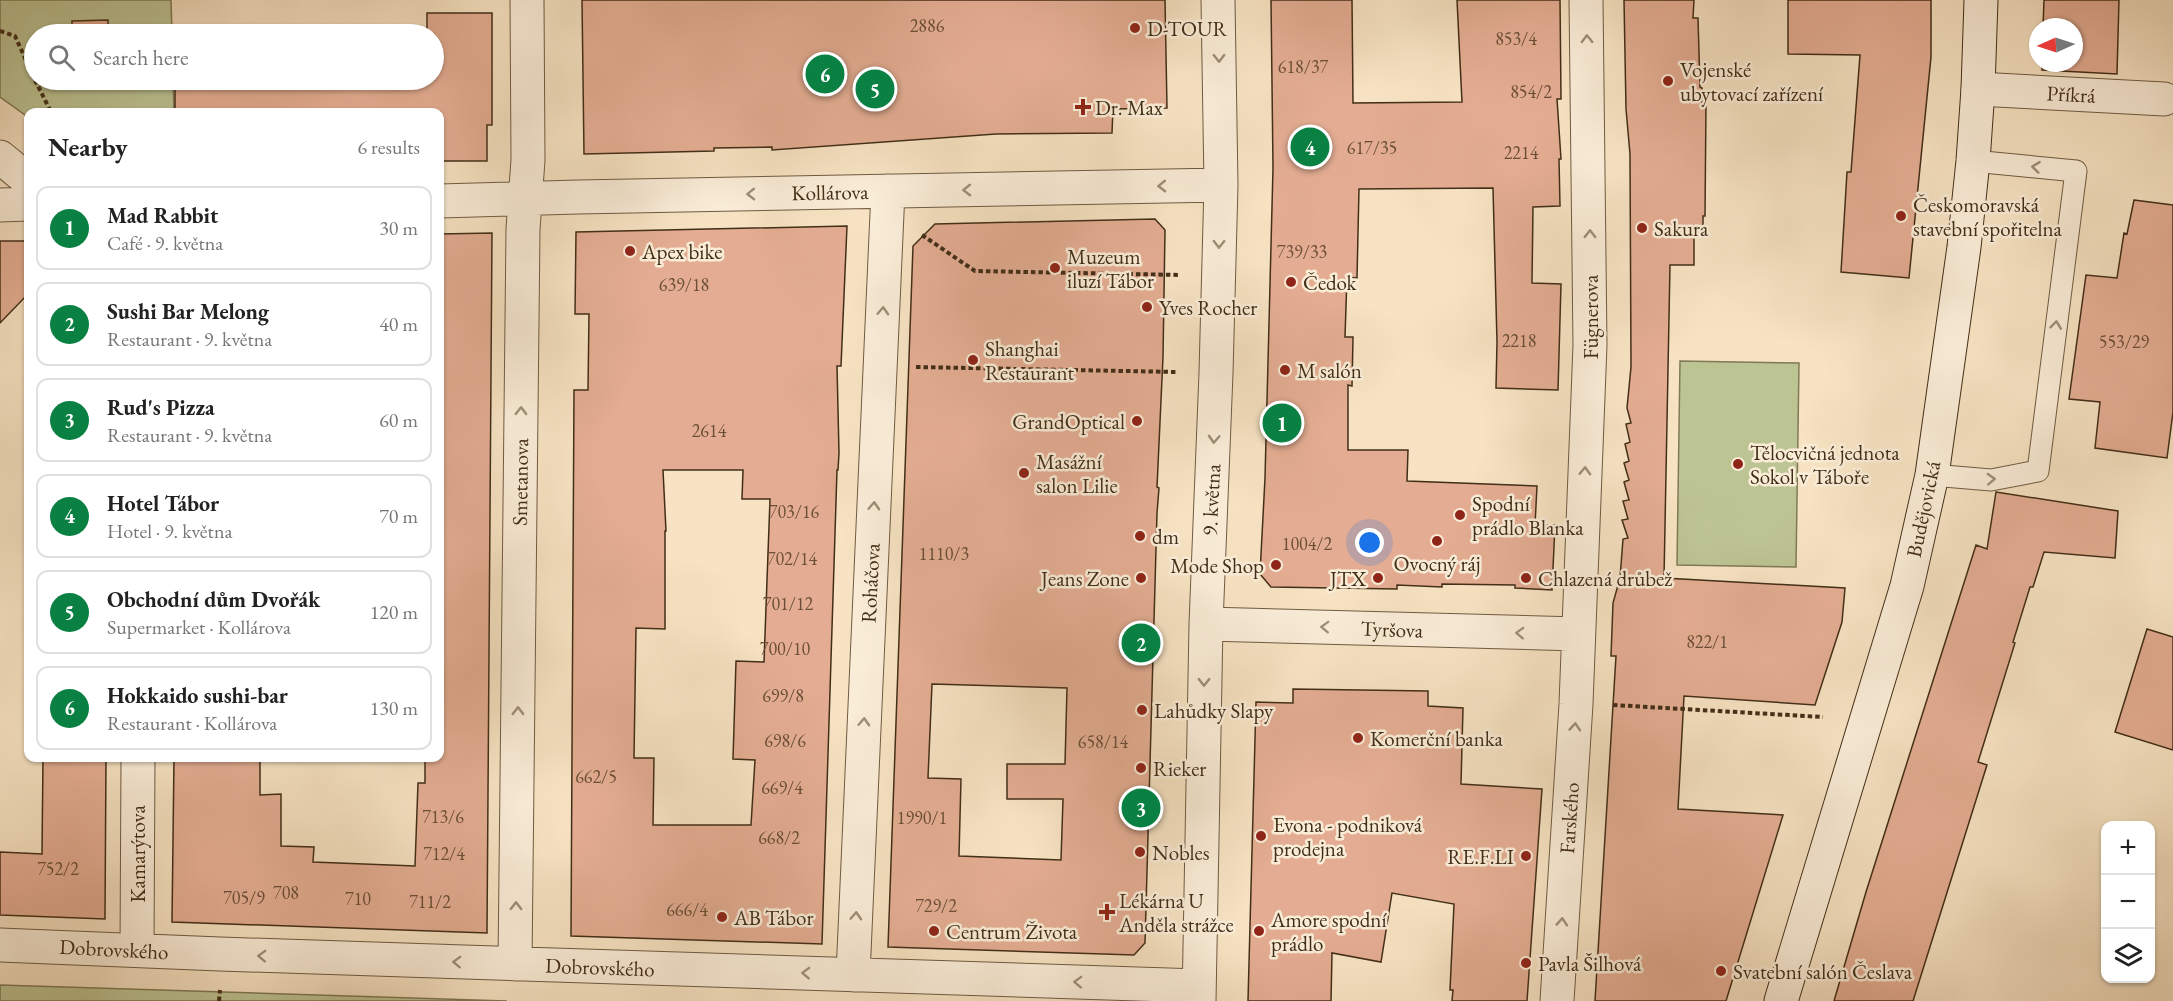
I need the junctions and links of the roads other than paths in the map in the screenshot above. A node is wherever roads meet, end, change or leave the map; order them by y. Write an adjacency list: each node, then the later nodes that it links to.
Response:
1 (527, 0): 12 (street, Smetanova)
2 (1218, 0): 10 (street, 9. května, one-way to 10)
3 (1586, 0): 18 (street, Fügnerova, one-way to 3)
4 (1981, 0): 5 (street, Budějovická)
5 (1978, 89): 6 (street, Příkrá); 8 (street, Budějovická)
6 (2164, 99)
7 (0, 157): 9 (street)
8 (1973, 161): 16 (street, Budějovická); 16 (lane, one-way to 8)
9 (24, 177)
10 (1221, 185): 11 (street, Kollárova, one-way to 11); 17 (street, 9. května, one-way to 17)
11 (888, 191): 12 (street, Kollárova, one-way to 12); 23 (street, Roháčova, one-way to 11)
12 (525, 199): 13 (street, Kollárova); 22 (street, Smetanova, one-way to 12)
13 (444, 201)
14 (24, 204): 15 (street)
15 (0, 205)
16 (1932, 475): 26 (street, Budějovická)
17 (1206, 624): 18 (street, Tyršova, one-way to 17); 24 (street, 9. května, one-way to 24)
18 (1578, 634): 25 (street, Farského, one-way to 18)
19 (138, 762): 21 (street, Kamarýtova)
20 (0, 945): 21 (street, Dobrovského)
21 (136, 950): 22 (street, Dobrovského, one-way to 21)
22 (515, 964): 23 (street, Dobrovského, one-way to 22)
23 (853, 975): 24 (street, Dobrovského, one-way to 23)
24 (1199, 993)
25 (1557, 1001)
26 (1781, 1001)

